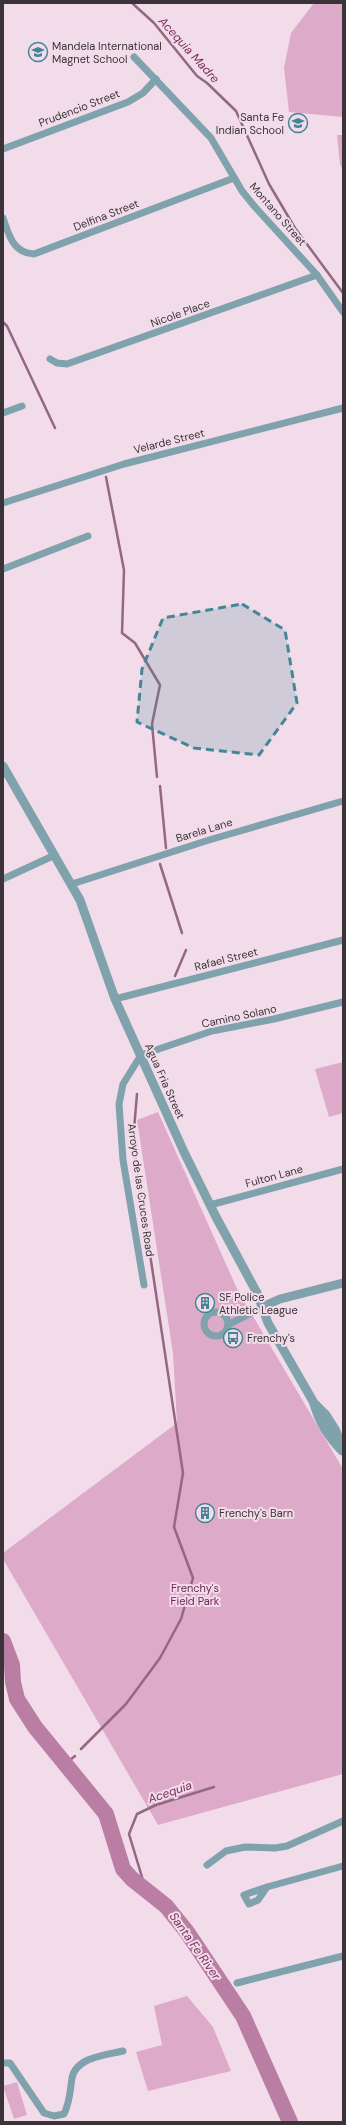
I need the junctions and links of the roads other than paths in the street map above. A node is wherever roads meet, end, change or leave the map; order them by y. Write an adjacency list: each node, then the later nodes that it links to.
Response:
1 (134, 58): 2 (street, Montano Street)
2 (156, 80): 3 (street, Prudencio Street); 4 (street, Montano Street)
3 (3, 149)
4 (234, 178): 5 (street, Delfina Street); 6 (street, Montano Street)
5 (3, 218)
6 (318, 276): 7 (street, Montano Street); 8 (street, Nicole Place)
7 (343, 312)
8 (50, 359)
9 (22, 406): 11 (street)
10 (343, 408): 12 (street, Velarde Street)
11 (3, 413)
12 (3, 503)
13 (88, 536): 14 (street)
14 (3, 569)
15 (3, 766): 17 (street, Agua Fria Street)
16 (343, 801): 19 (street, Barela Lane)
17 (55, 855): 18 (street); 19 (street, Agua Fria Street)
18 (3, 879)
19 (72, 884): 21 (street, Agua Fria Street)
20 (343, 940): 21 (street, Rafael Street)
21 (115, 999): 23 (street, Agua Fria Street)
22 (343, 1002): 23 (street, Camino Solano)
23 (141, 1056): 25 (street, Agua Fria Street); 27 (street, Arroyo de las Cruces Road)
24 (343, 1169): 25 (street, Fulton Lane)
25 (210, 1205): 28 (street, Agua Fria Street)
26 (343, 1283): 28 (street)
27 (144, 1285)
28 (262, 1307): 29 (street); 30 (street, Agua Fria Street)
29 (228, 1325)
30 (343, 1451)
31 (343, 1821): 32 (street)
32 (207, 1865)
33 (343, 1866): 34 (street)
34 (267, 1886)
35 (343, 1956): 36 (street)
36 (237, 1983)
37 (124, 2051): 38 (street)
38 (3, 2063)

